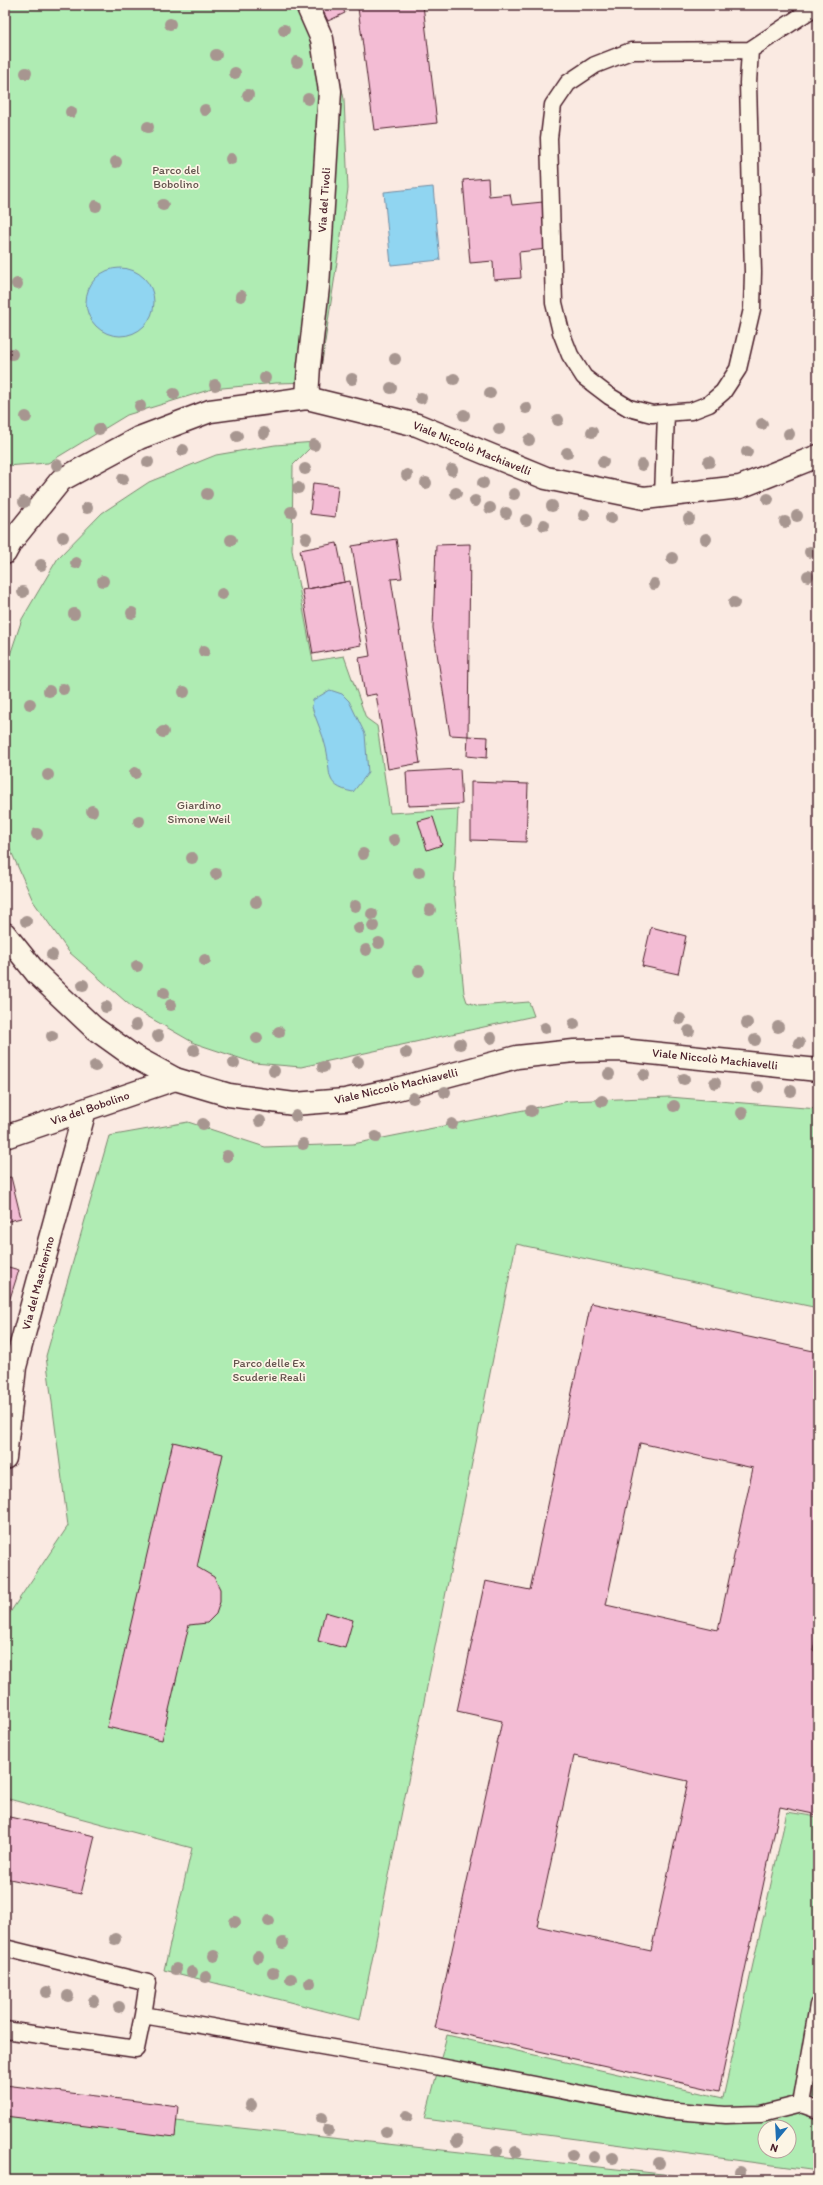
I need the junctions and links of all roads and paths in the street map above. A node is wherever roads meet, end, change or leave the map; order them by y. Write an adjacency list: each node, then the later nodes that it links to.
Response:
1 (307, 5): 4 (main road, Via del Tivoli)
2 (818, 5): 3 (lane)
3 (750, 50): 5 (lane); 5 (lane)
4 (307, 398): 7 (main road, Viale Niccolò Machiavelli); 8 (main road, Viale Niccolò Machiavelli)
5 (666, 414): 7 (lane)
6 (818, 456): 7 (main road, Viale Niccolò Machiavelli)
7 (663, 496)
8 (5, 553)
9 (5, 934): 11 (main road, Viale Niccolò Machiavelli)
10 (818, 1070): 11 (main road, Viale Niccolò Machiavelli)
11 (175, 1079): 12 (main road, Via del Bobolino)
12 (85, 1110): 13 (main road, Via del Bobolino); 14 (main road, Via del Mascherino)
13 (5, 1137)
14 (6, 1430): 15 (main road, Via del Mascherino)
15 (5, 1458)
16 (5, 1948): 18 (lane)
17 (818, 2005): 20 (lane)
18 (143, 2015): 19 (lane); 20 (lane)
19 (5, 2030)
20 (801, 2104): 21 (lane)
21 (818, 2110)

